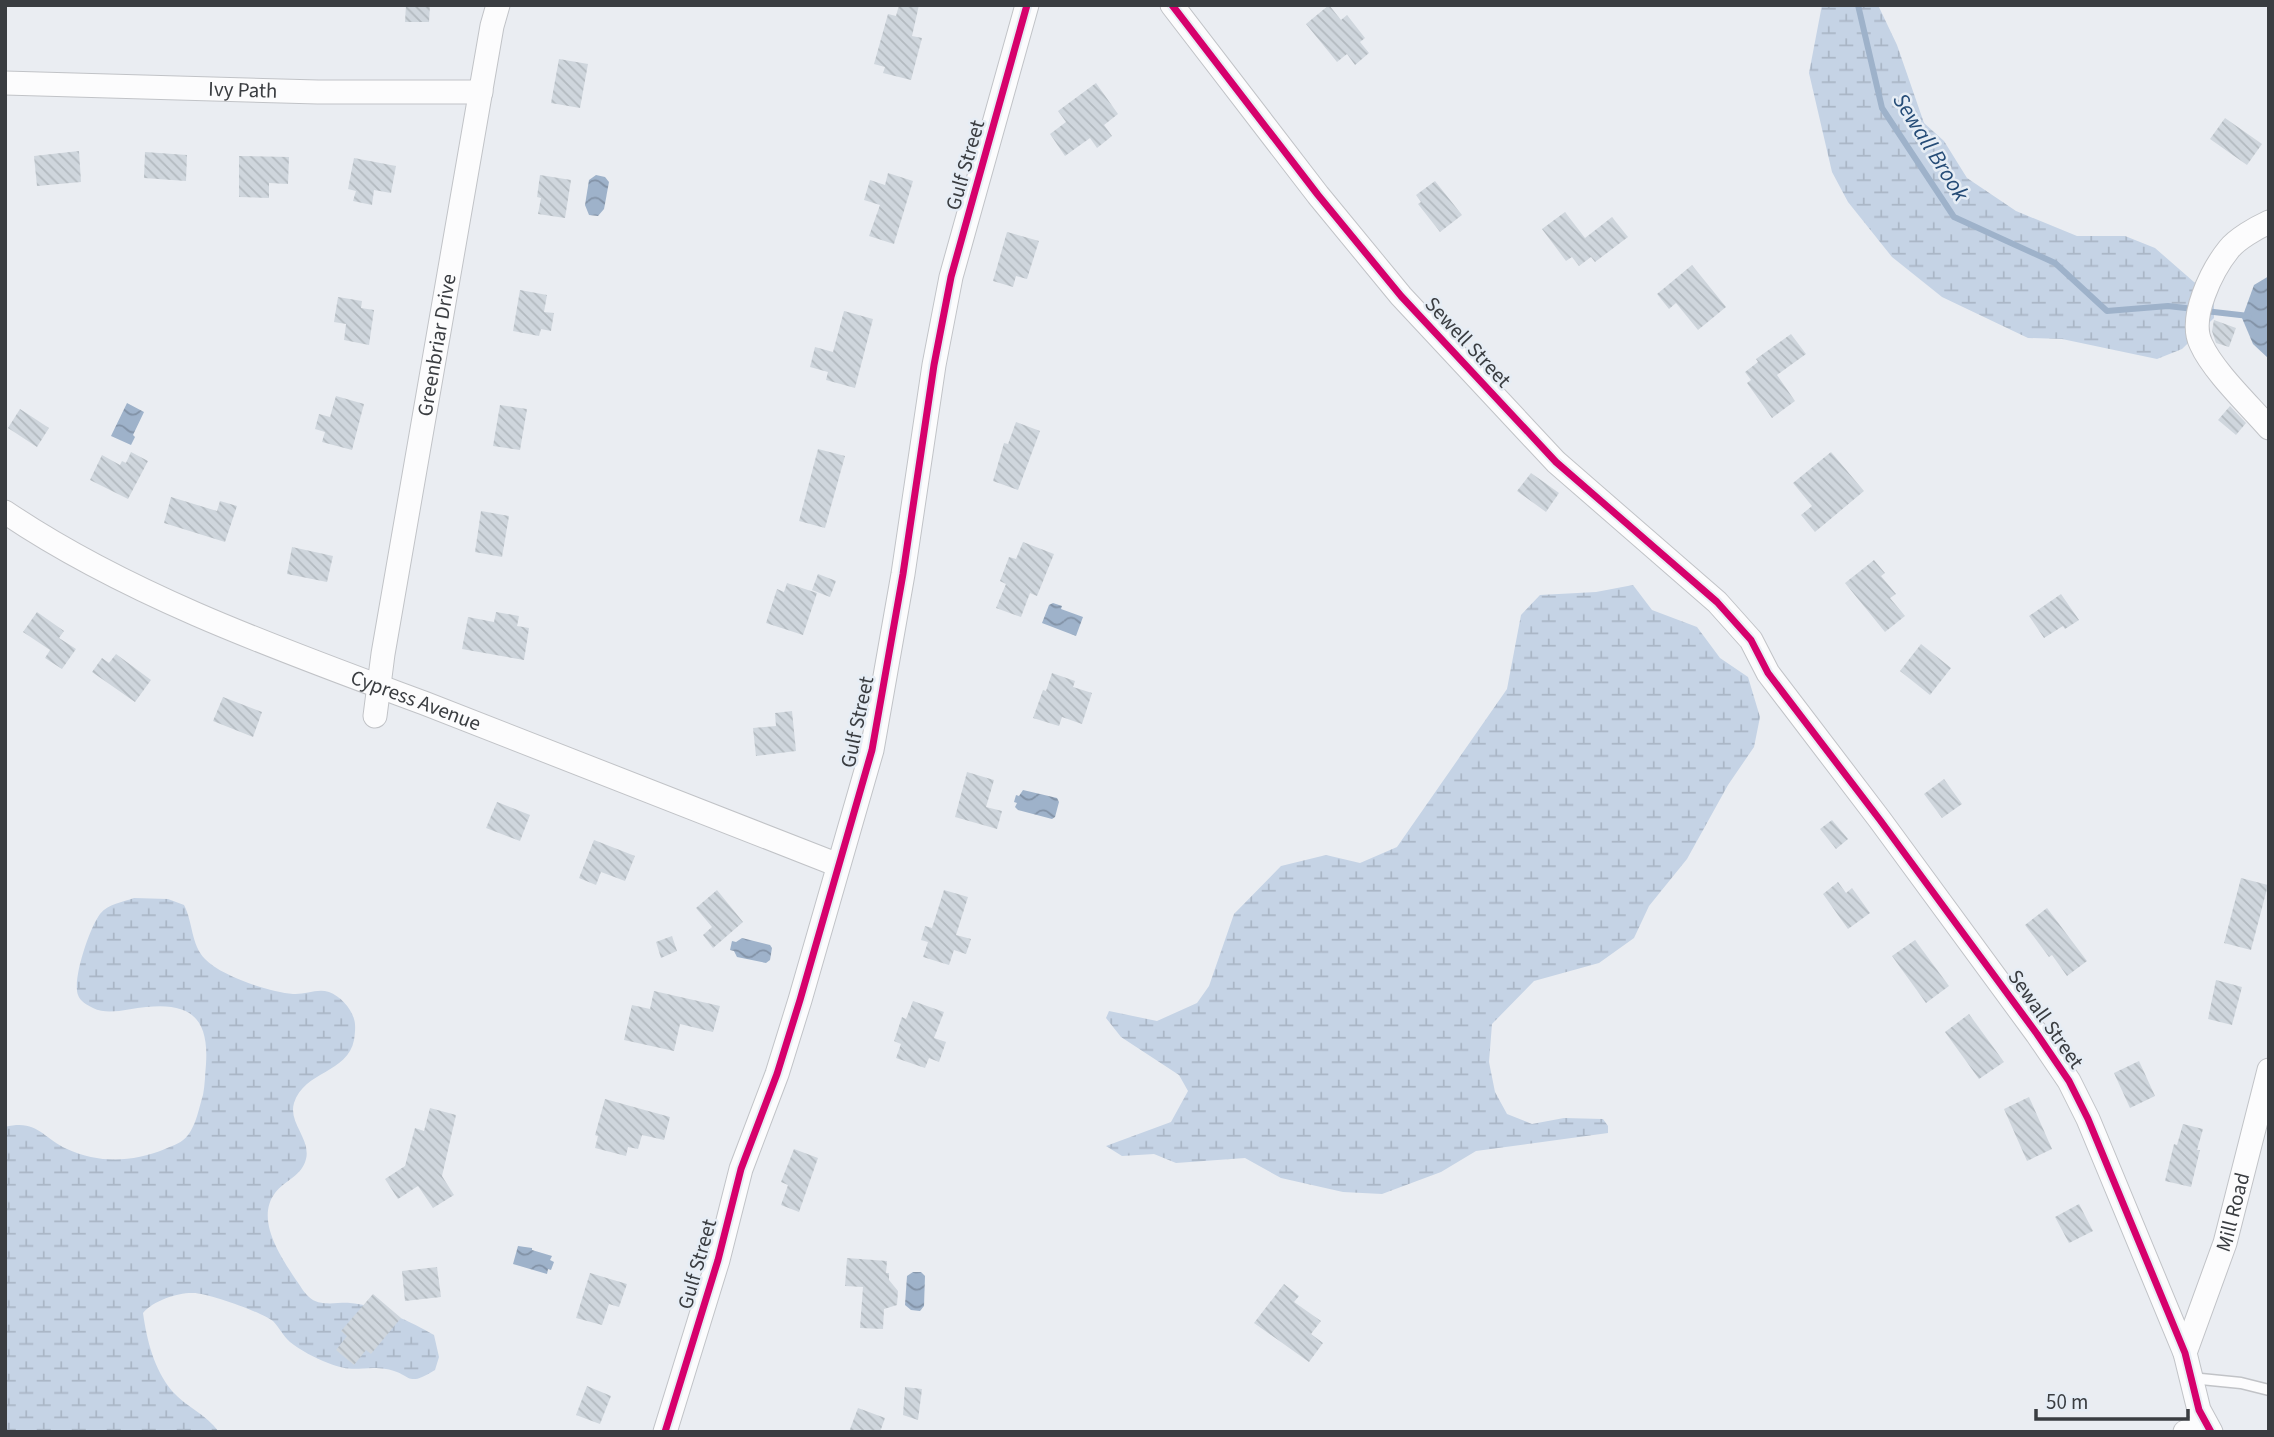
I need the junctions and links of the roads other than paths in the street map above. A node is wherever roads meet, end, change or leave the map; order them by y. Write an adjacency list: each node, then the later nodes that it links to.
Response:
1 (498, 5): 5 (street, Greenbriar Drive)
2 (1027, 5): 12 (street, Gulf Street)
3 (1172, 5): 9 (street, Sewell Street)
4 (5, 83): 5 (street, Ivy Path)
5 (481, 92): 10 (street, Greenbriar Drive)
6 (2269, 222): 7 (street)
7 (2269, 428)
8 (5, 512): 10 (street, Cypress Avenue)
9 (1768, 673): 14 (street, Sewall Street)
10 (379, 687): 11 (street, Greenbriar Drive); 12 (street, Cypress Avenue)
11 (375, 716)
12 (838, 865): 18 (street, Gulf Street)
13 (2269, 1070): 14 (street, Mill Road)
14 (2185, 1353): 15 (street, Sewall Street)
15 (2191, 1378): 16 (lane); 17 (street, Sewall Street)
16 (2269, 1390)
17 (2200, 1429)
18 (665, 1432)

